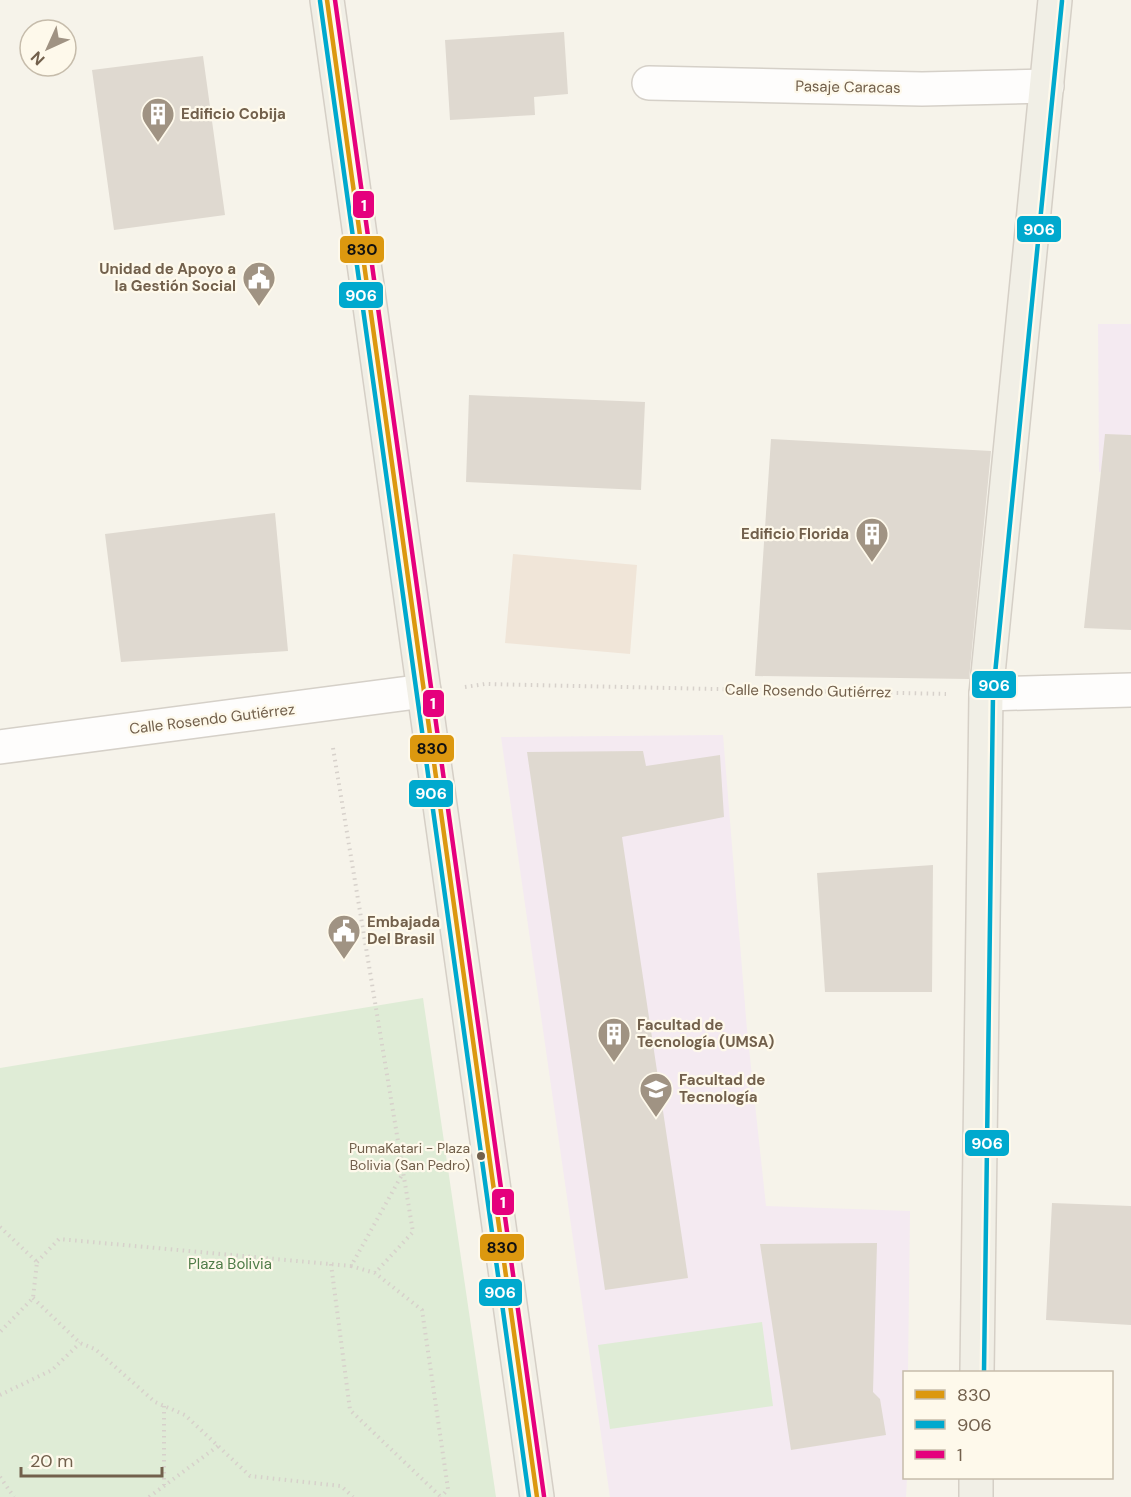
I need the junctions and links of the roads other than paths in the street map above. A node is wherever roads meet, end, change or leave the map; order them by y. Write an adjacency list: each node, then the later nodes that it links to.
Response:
1 (327, 0): 6 (main road)
2 (1055, 0): 4 (main road)
3 (649, 83): 4 (street, Pasaje Caracas)
4 (1047, 86): 7 (main road)
5 (1131, 690): 7 (street)
6 (424, 692): 8 (street, Calle Rosendo Gutiérrez); 11 (main road)
7 (986, 694): 9 (main road)
8 (0, 747)
9 (977, 1371)
10 (976, 1479): 12 (main road)
11 (537, 1497)
12 (976, 1497)

